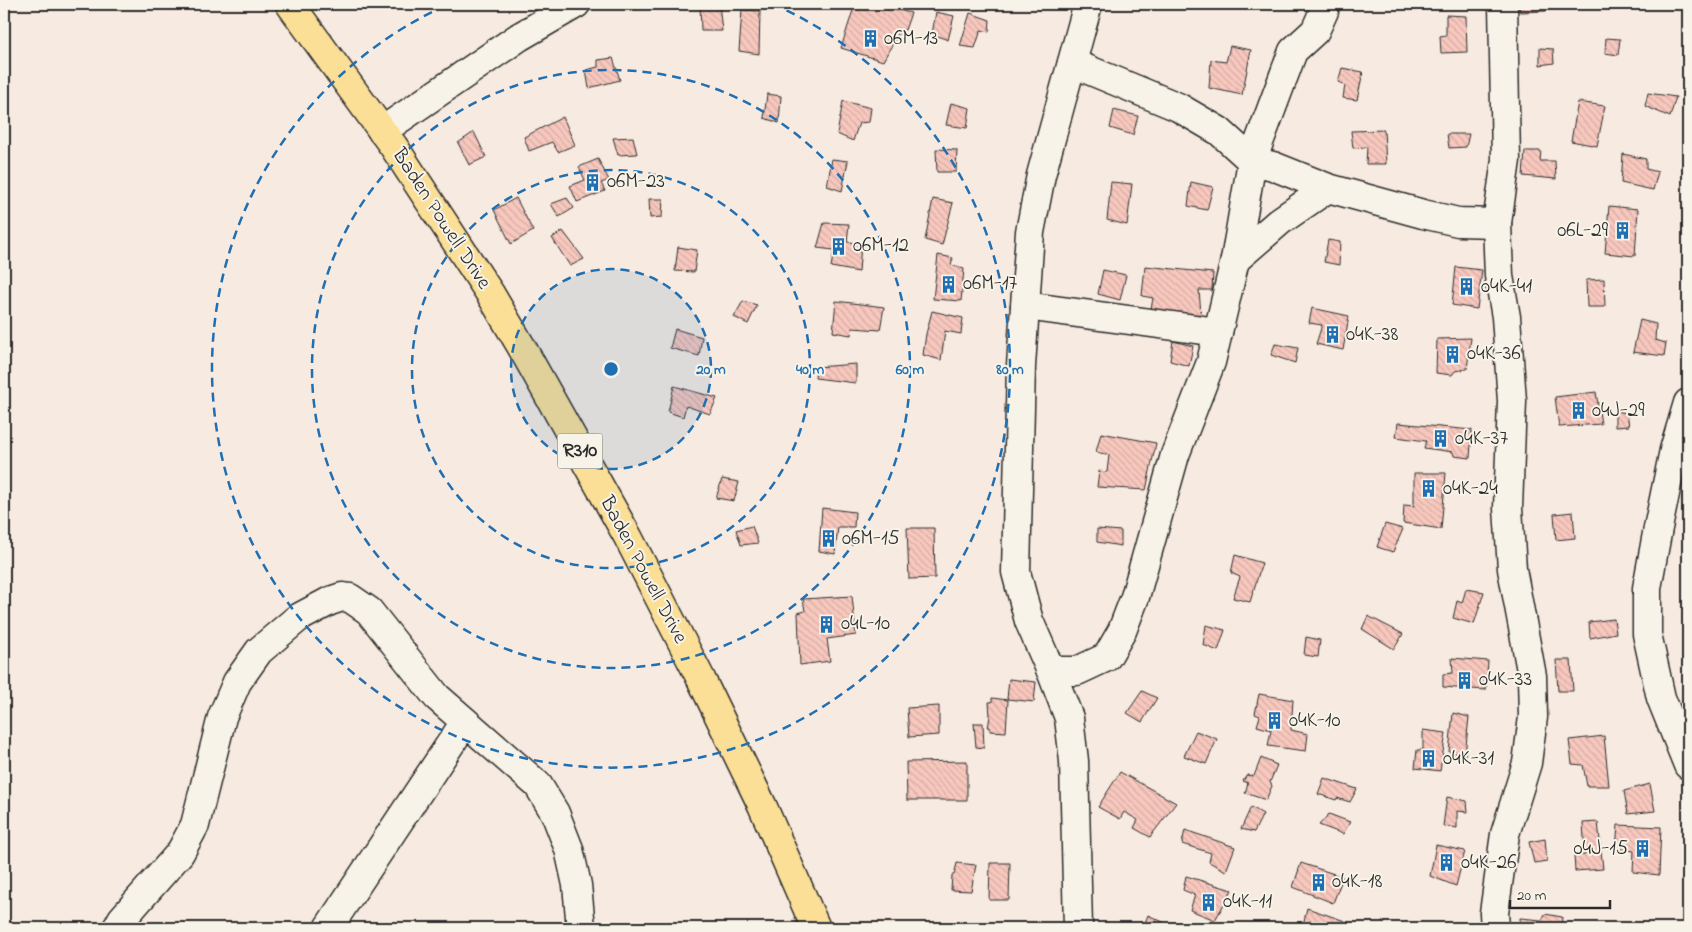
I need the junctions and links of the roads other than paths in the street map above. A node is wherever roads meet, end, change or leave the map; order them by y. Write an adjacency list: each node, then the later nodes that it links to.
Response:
1 (290, 4): 7 (main road, Baden Powell Drive / R310)
2 (576, 4): 7 (street)
3 (1088, 4): 6 (street)
4 (1325, 4): 8 (street)
5 (1503, 4): 10 (street)
6 (1072, 63): 8 (street); 12 (street)
7 (382, 130): 21 (main road, Baden Powell Drive / R310)
8 (1252, 161): 9 (street); 11 (street)
9 (1328, 188): 10 (street); 11 (street)
10 (1496, 223): 23 (street)
11 (1235, 260): 13 (street)
12 (1025, 306): 13 (street); 15 (street)
13 (1218, 332): 15 (street)
14 (1688, 403): 17 (street)
15 (1052, 671): 22 (street)
16 (465, 722): 18 (street); 19 (street); 20 (street)
17 (1688, 765)
18 (117, 928)
19 (328, 928)
20 (581, 928)
21 (816, 928)
22 (1078, 928)
23 (1495, 928)

